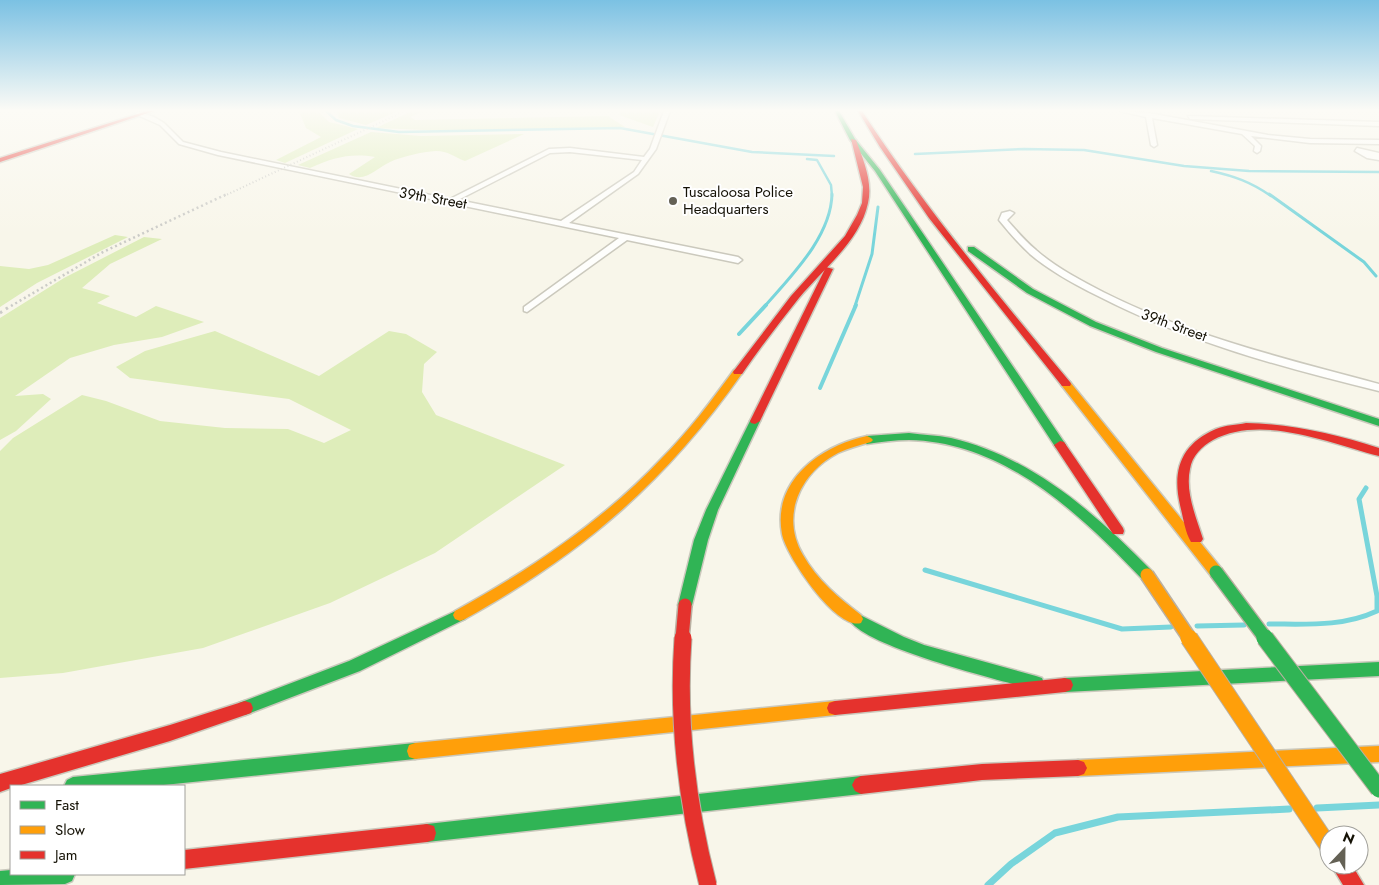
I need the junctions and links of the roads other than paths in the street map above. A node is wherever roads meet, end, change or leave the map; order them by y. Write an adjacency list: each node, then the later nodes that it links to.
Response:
1 (23, 152): 12 (main road)
2 (215, 152): 13 (street, 39th Street)
3 (546, 152): 13 (street)
4 (589, 152): 11 (street)
5 (649, 152): 11 (street)
6 (857, 152): 18 (main road)
7 (863, 152): 25 (main road)
8 (886, 152): 15 (main road)
9 (1364, 152): 10 (street)
10 (1379, 157)
11 (646, 159): 16 (street)
12 (0, 160)
13 (450, 201): 16 (street, 39th Street)
14 (1010, 213): 21 (street, 39th Street)
15 (934, 216): 22 (main road); 24 (main road)
16 (563, 224): 17 (street, 39th Street)
17 (626, 237): 19 (street, 39th Street); 20 (street)
18 (836, 252): 29 (main road); 38 (main road, bridge)
19 (738, 260)
20 (527, 309)
21 (1379, 388)
22 (1379, 423)
23 (1379, 452): 24 (main road)
24 (1199, 550): 31 (main road, bridge)
25 (1147, 575): 27 (main road); 32 (main road, bridge)
26 (1379, 669): 27 (main road)
27 (1049, 686): 30 (main road)
28 (1379, 754): 33 (main road)
29 (0, 783)
30 (83, 785)
31 (1379, 789)
32 (1319, 832)
33 (185, 860)
34 (55, 875): 35 (main road)
35 (25, 878): 36 (main road); 37 (main road)
36 (0, 881)
37 (75, 885)
38 (708, 885)

